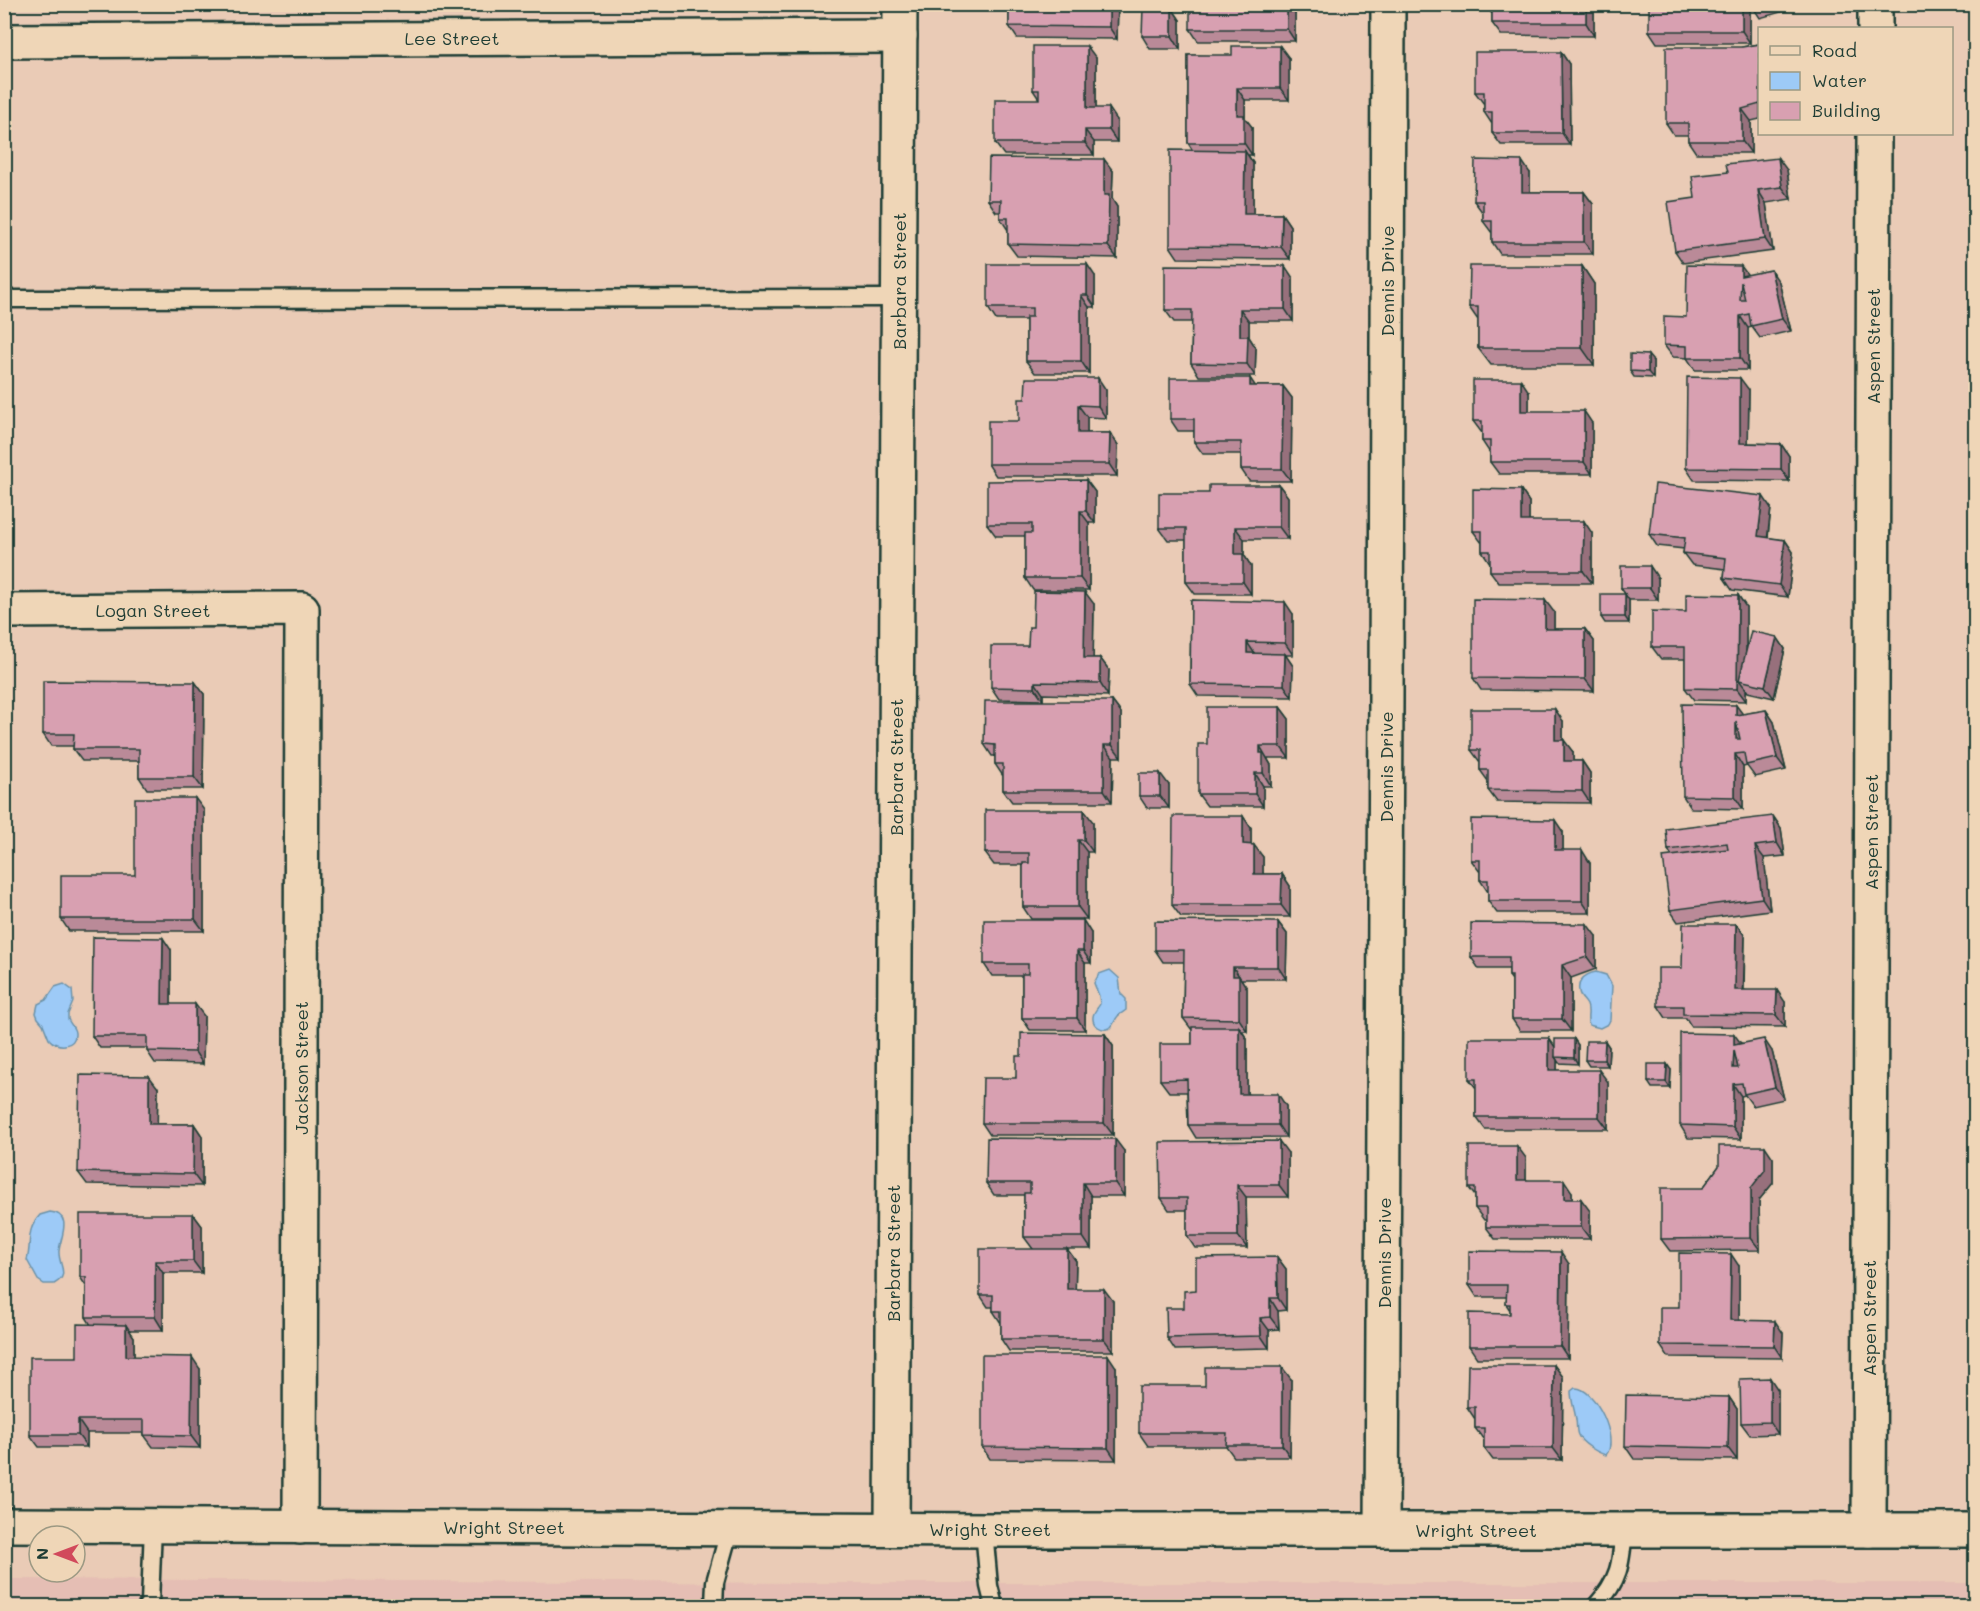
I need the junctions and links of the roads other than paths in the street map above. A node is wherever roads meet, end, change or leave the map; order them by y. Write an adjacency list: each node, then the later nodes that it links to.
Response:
1 (1388, 4): 18 (street, Dennis Drive)
2 (1875, 4): 4 (street)
3 (900, 20): 5 (street, Lee Street); 8 (street, Barbara Street)
4 (1875, 27)
5 (4, 40)
6 (1874, 135): 19 (street, Aspen Street)
7 (4, 298): 8 (lane)
8 (899, 298): 15 (street, Barbara Street)
9 (302, 609): 10 (street, Logan Street); 13 (street, Jackson Street)
10 (4, 611)
11 (4, 1525): 12 (street, Wright Street)
12 (153, 1526): 13 (street, Wright Street); 21 (lane)
13 (300, 1527): 14 (street, Wright Street)
14 (730, 1528): 15 (street, Wright Street); 22 (lane)
15 (892, 1528): 17 (street, Wright Street)
16 (1624, 1529): 18 (street, Wright Street); 19 (street, Wright Street); 24 (lane)
17 (984, 1530): 18 (street, Wright Street); 23 (lane)
18 (1382, 1530)
19 (1869, 1530): 20 (street, Wright Street)
20 (1976, 1530)
21 (147, 1606)
22 (714, 1606)
23 (994, 1606)
24 (1596, 1606)

